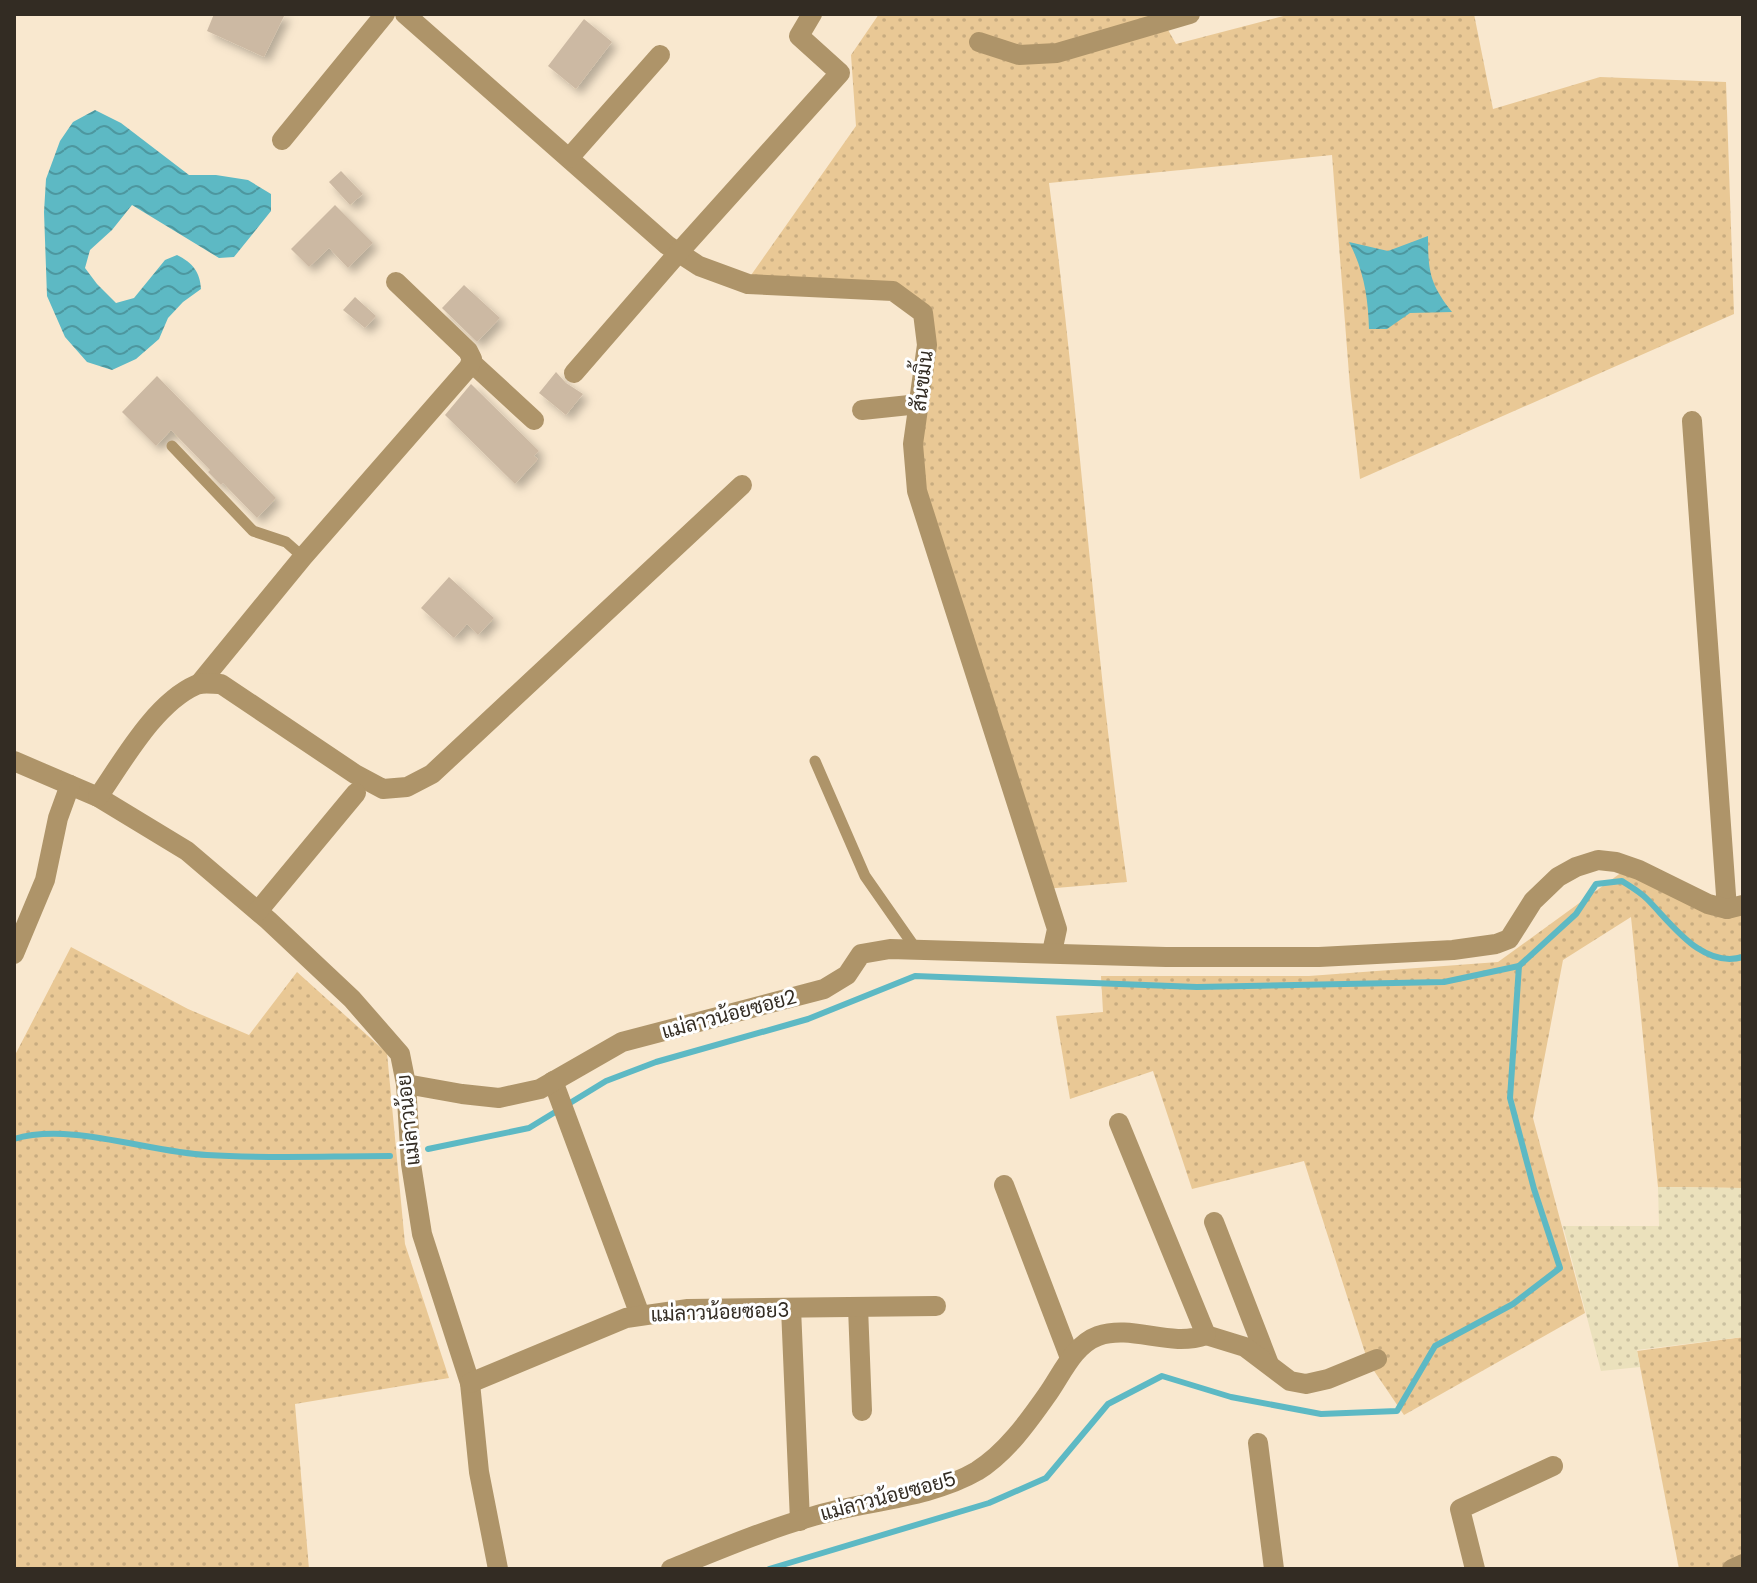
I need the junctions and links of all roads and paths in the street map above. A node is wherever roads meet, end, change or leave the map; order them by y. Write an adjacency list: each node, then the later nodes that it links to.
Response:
1 (385, 14): 7 (street)
2 (405, 14): 8 (street, สันขมิ้น)
3 (812, 14): 9 (street)
4 (1180, 15): 5 (street)
5 (979, 42)
6 (660, 55): 8 (street)
7 (282, 140)
8 (569, 158): 9 (street, สันขมิ้น)
9 (679, 252): 12 (street); 13 (street, สันขมิ้น)
10 (396, 282): 11 (street)
11 (471, 362): 15 (street); 19 (street)
12 (574, 373)
13 (919, 404): 14 (street); 29 (street, สันขมิ้น)
14 (862, 410)
15 (534, 420)
16 (1692, 421): 26 (street)
17 (172, 446): 19 (lane)
18 (742, 485): 20 (street)
19 (303, 557): 20 (street)
20 (199, 684): 25 (street)
21 (14, 761): 23 (street, แม่ลาวน้อย)
22 (815, 761): 28 (lane)
23 (70, 785): 25 (street, แม่ลาวน้อย); 30 (street)
24 (356, 793): 27 (street)
25 (98, 797): 27 (street, แม่ลาวน้อย)
26 (1735, 907): 29 (street, แม่ลาวน้อยซอย2)
27 (258, 911): 32 (street, แม่ลาวน้อย)
28 (917, 950): 29 (street, แม่ลาวน้อยซอย2); 31 (street, แม่ลาวน้อยซอย2)
29 (1052, 952)
30 (14, 954)
31 (553, 1081): 32 (street, แม่ลาวน้อยซอย2); 39 (street)
32 (406, 1084): 44 (street, แม่ลาวน้อย)
33 (1119, 1123): 40 (street)
34 (1004, 1185): 41 (street)
35 (1214, 1222): 43 (street)
36 (936, 1306): 37 (street, แม่ลาวน้อยซอย3)
37 (858, 1307): 38 (street, แม่ลาวน้อยซอย3); 45 (street)
38 (791, 1308): 39 (street, แม่ลาวน้อยซอย3); 48 (street)
39 (640, 1315): 44 (street, แม่ลาวน้อยซอย3)
40 (1206, 1335): 41 (street, แม่ลาวน้อยซอย5); 43 (street)
41 (1070, 1358): 48 (street, แม่ลาวน้อยซอย5)
42 (1377, 1359): 43 (street)
43 (1270, 1368)
44 (470, 1383): 50 (street, แม่ลาวน้อย)
45 (862, 1411)
46 (1258, 1443): 52 (street)
47 (1553, 1466): 53 (street)
48 (800, 1521): 51 (street, แม่ลาวน้อยซอย5)
49 (1743, 1564): 54 (street)
50 (498, 1569)
51 (671, 1569)
52 (1274, 1569)
53 (1475, 1569)
54 (1732, 1569)

